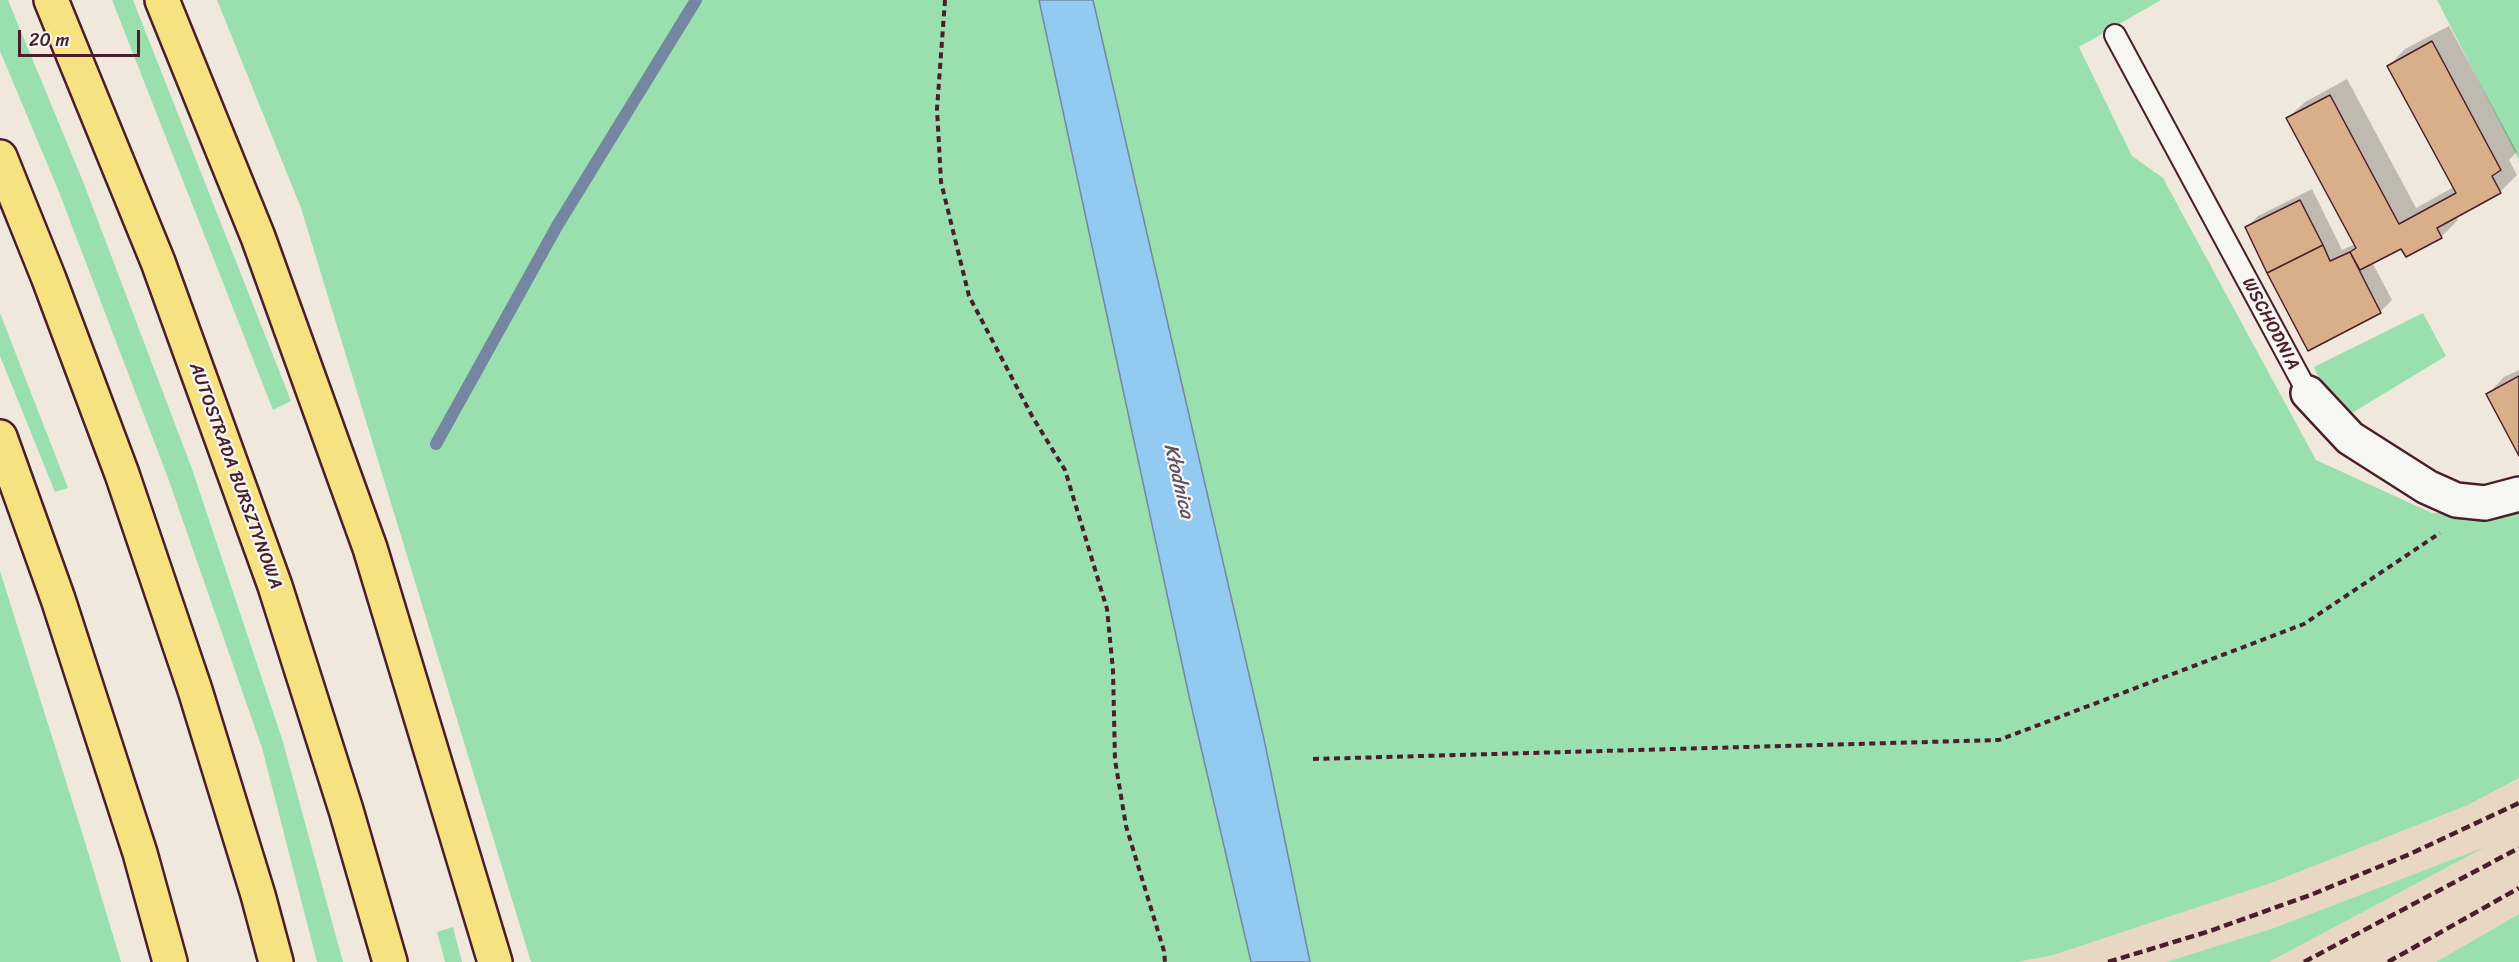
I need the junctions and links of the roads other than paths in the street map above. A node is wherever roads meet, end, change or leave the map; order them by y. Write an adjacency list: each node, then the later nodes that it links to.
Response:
1 (51, 0): 10 (highway, AUTOSTRADA BURSZTYNOWA)
2 (162, 0): 11 (highway)
3 (2115, 34): 5 (lane, WSCHODNIA)
4 (0, 157): 9 (highway)
5 (2308, 393): 7 (street, WSCHODNIA)
6 (0, 437): 8 (highway)
7 (2519, 495)
8 (171, 962)
9 (276, 962)
10 (390, 962)
11 (495, 962)

